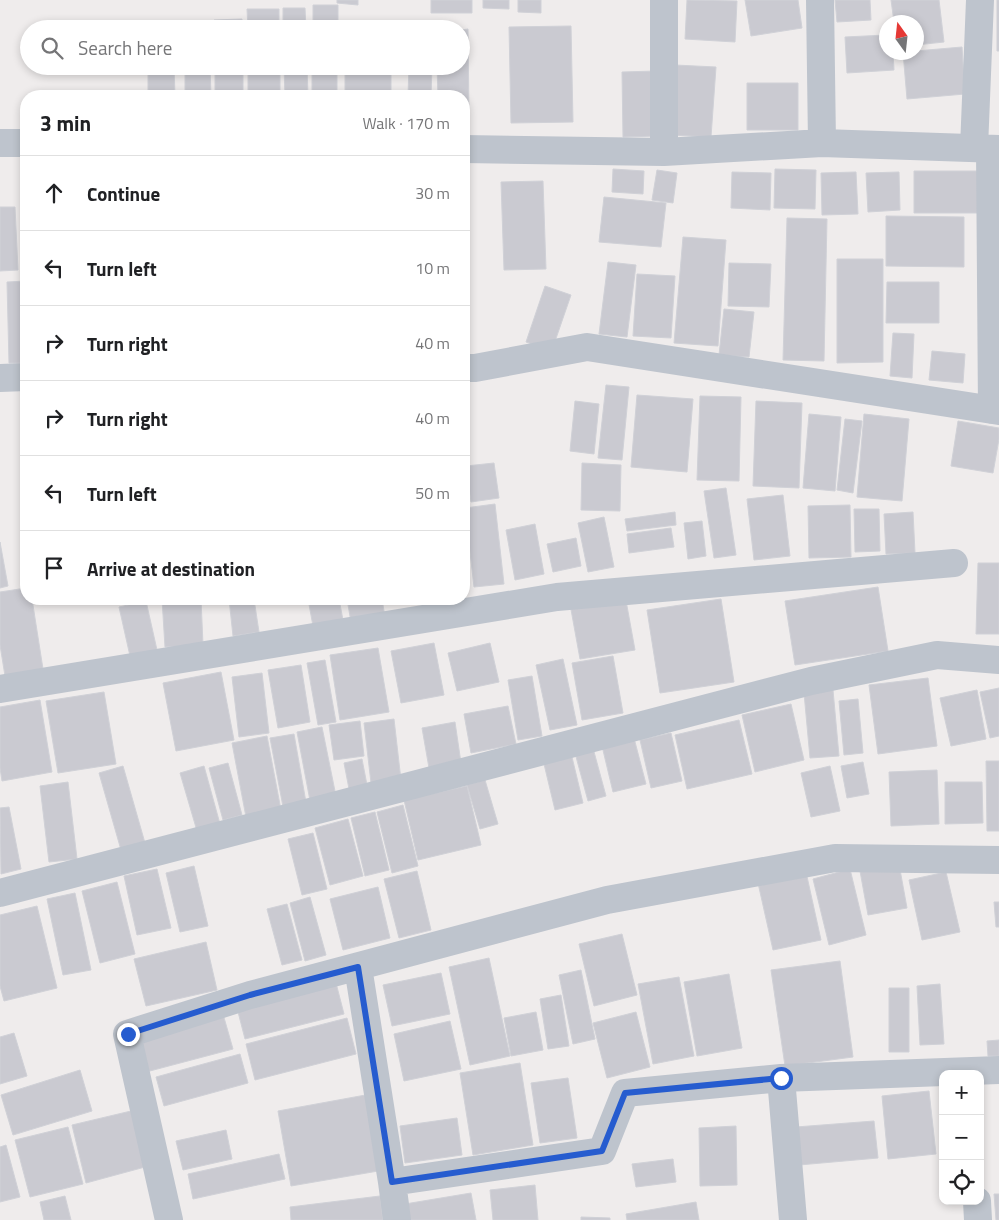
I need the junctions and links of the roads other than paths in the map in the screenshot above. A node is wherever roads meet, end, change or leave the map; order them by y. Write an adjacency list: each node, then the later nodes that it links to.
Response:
1 (664, 0): 9 (street)
2 (820, 0): 6 (street)
3 (980, 0): 8 (street)
4 (0, 143): 5 (street)
5 (20, 143)
6 (822, 143): 8 (street); 9 (street)
7 (470, 149): 9 (street)
8 (987, 149): 13 (street)
9 (664, 152)
10 (470, 368): 13 (street)
11 (20, 377): 12 (street)
12 (0, 378)
13 (996, 410)
14 (954, 563): 16 (street)
15 (999, 660): 18 (street)
16 (0, 689)
17 (999, 860): 19 (street)
18 (0, 893)
19 (358, 967): 24 (street); 26 (street)
20 (999, 1070): 21 (street)
21 (984, 1071)
22 (939, 1074): 23 (street)
23 (781, 1078): 24 (street); 28 (street)
24 (392, 1182): 27 (street)
25 (977, 1205): 29 (street)
26 (169, 1220)
27 (397, 1220)
28 (793, 1220)
29 (978, 1220)

